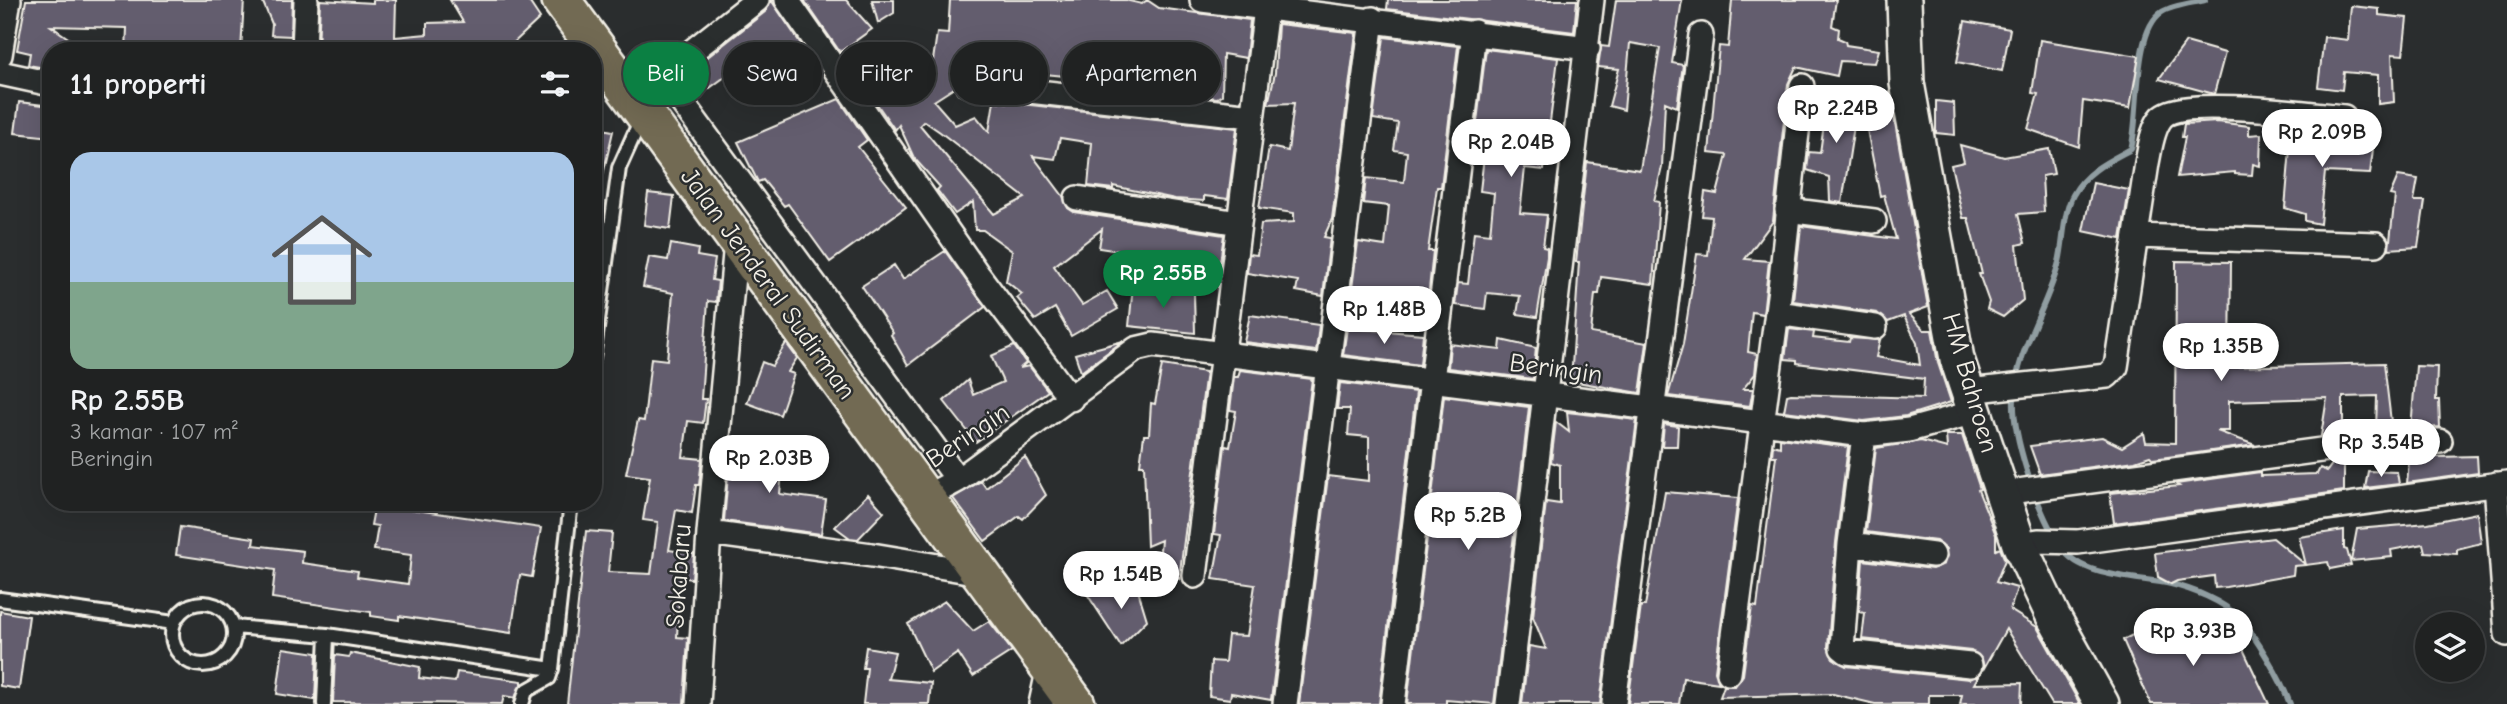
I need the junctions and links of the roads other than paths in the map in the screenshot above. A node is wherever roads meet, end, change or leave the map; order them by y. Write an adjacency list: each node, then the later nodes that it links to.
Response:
1 (9, 0): 17 (street)
2 (306, 0): 13 (street)
3 (561, 0): 14 (main road, Jalan Jenderal Sudirman)
4 (757, 0): 15 (street)
5 (787, 0): 46 (street)
6 (1202, 0): 9 (street)
7 (1592, 0): 16 (street)
8 (1903, 0): 45 (street, HM Bahroen)
9 (1266, 4): 10 (street); 27 (street)
10 (1372, 19): 11 (street); 41 (street)
11 (1474, 32): 16 (street); 43 (street)
12 (1701, 35): 47 (street)
13 (304, 42)
14 (592, 42)
15 (704, 42)
16 (1588, 48): 44 (street)
17 (0, 55)
18 (602, 56): 21 (main road, Jalan Jenderal Sudirman)
19 (0, 73): 20 (street)
20 (42, 82)
21 (623, 84)
22 (1802, 86): 30 (street)
23 (1048, 93): 27 (street)
24 (636, 105): 36 (lane)
25 (638, 105): 34 (main road, Jalan Jenderal Sudirman)
26 (684, 105): 39 (street)
27 (1252, 116): 32 (street)
28 (2344, 117): 33 (street, Beringin)
29 (1077, 198): 32 (street)
30 (1787, 210): 31 (street); 37 (street)
31 (1874, 221)
32 (1240, 223): 40 (street)
33 (2136, 236): 35 (street); 45 (street, Beringin)
34 (736, 243): 42 (main road, Jalan Jenderal Sudirman); 58 (street, Sokabaru)
35 (2376, 244)
36 (602, 280)
37 (1777, 313): 38 (street); 49 (street)
38 (1875, 327)
39 (862, 348): 42 (street); 48 (street)
40 (1223, 356): 41 (street, Beringin); 46 (street, Beringin); 63 (street)
41 (1329, 369): 43 (street, Beringin); 80 (street)
42 (831, 370): 51 (main road, Jalan Jenderal Sudirman)
43 (1433, 382): 44 (street, Beringin); 81 (street)
44 (1547, 396): 47 (street, Beringin); 82 (street)
45 (1978, 398): 50 (street, Beringin); 55 (street, HM Bahroen)
46 (1071, 399): 53 (street, Beringin)
47 (1654, 411): 49 (street, Beringin); 74 (street)
48 (910, 415): 51 (street); 53 (street)
49 (1762, 424): 50 (street, Beringin); 73 (street)
50 (1864, 435): 60 (street)
51 (880, 436): 56 (main road, Jalan Jenderal Sudirman)
52 (2440, 441): 55 (street)
53 (958, 480): 56 (street, Beringin)
54 (2501, 484): 59 (street); 64 (street)
55 (2011, 492): 59 (street, HM Bahroen)
56 (924, 498): 62 (main road, Jalan Jenderal Sudirman)
57 (570, 511): 72 (lane)
58 (709, 533): 62 (street); 77 (street, Sokabaru)
59 (2028, 542): 83 (street, HM Bahroen)
60 (1850, 544): 61 (street); 70 (street)
61 (1933, 555)
62 (980, 573): 71 (main road, Jalan Jenderal Sudirman)
63 (1195, 576)
64 (2506, 584): 68 (street)
65 (0, 599): 66 (lane)
66 (174, 623): 67 (lane); 67 (lane)
67 (234, 627): 69 (lane)
68 (2507, 634)
69 (327, 635): 72 (lane); 75 (lane)
70 (1970, 665)
71 (1049, 667): 78 (street); 79 (main road, Jalan Jenderal Sudirman)
72 (552, 669): 76 (lane)
73 (1729, 673)
74 (1614, 703)
75 (324, 704)
76 (522, 704)
77 (698, 704)
78 (1041, 704)
79 (1076, 704)
80 (1285, 704)
81 (1394, 704)
82 (1508, 704)
83 (2102, 704)

